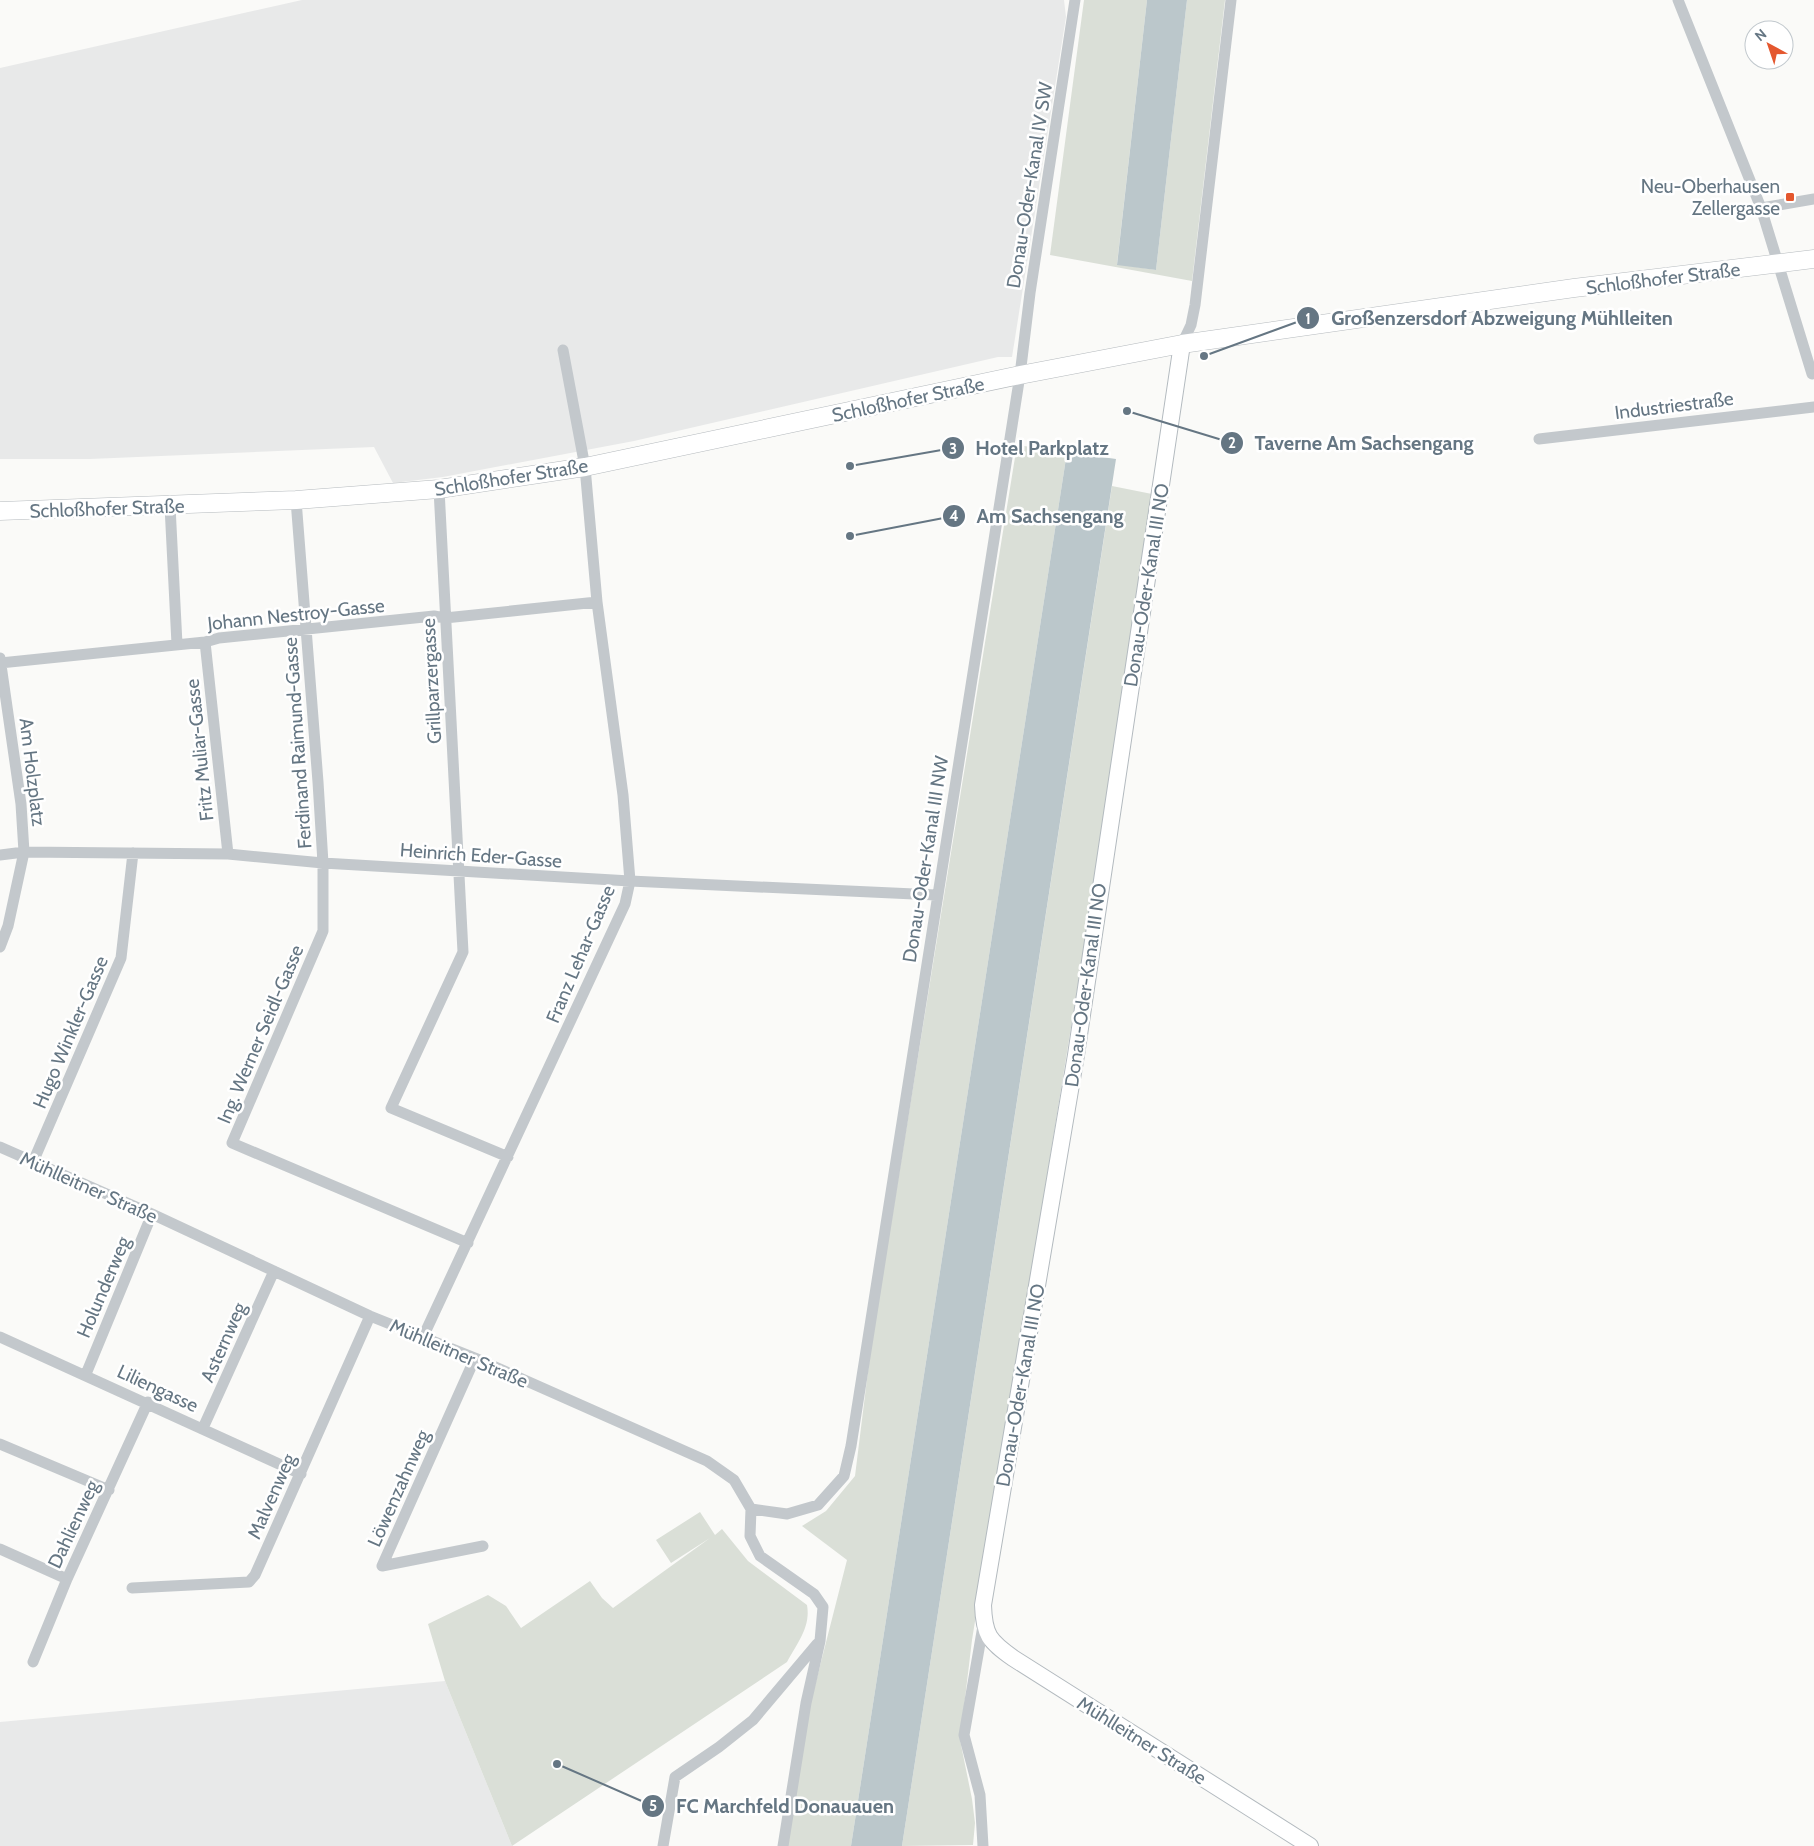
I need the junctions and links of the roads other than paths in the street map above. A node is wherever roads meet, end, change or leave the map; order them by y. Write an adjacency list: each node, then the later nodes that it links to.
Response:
1 (1075, 0): 11 (street, Donau-Oder-Kanal IV SW)
2 (1230, 0): 8 (street)
3 (1678, 0): 5 (street)
4 (1814, 199): 5 (street)
5 (1761, 208): 7 (street)
6 (1814, 259): 7 (main road, Schloßhofer Straße)
7 (1780, 264): 8 (main road, Schloßhofer Straße); 10 (street)
8 (1182, 344): 11 (main road, Schloßhofer Straße); 56 (street, Donau-Oder-Kanal III NO)
9 (563, 350): 14 (street, Franz Lehar-Gasse)
10 (1814, 374)
11 (1020, 375): 14 (main road, Schloßhofer Straße); 33 (street, Donau-Oder-Kanal III NW)
12 (1814, 407): 13 (street, Industriestraße)
13 (1539, 439)
14 (585, 467): 15 (main road, Schloßhofer Straße); 19 (street, Franz Lehar-Gasse)
15 (439, 489): 16 (main road, Schloßhofer Straße); 20 (street, Grillparzergasse)
16 (296, 500): 17 (main road, Schloßhofer Straße); 21 (street, Ferdinand Raimund-Gasse)
17 (170, 506): 18 (main road, Schloßhofer Straße); 23 (street)
18 (0, 511)
19 (597, 602): 20 (street, Johann Nestroy-Gasse); 32 (street, Franz Lehar-Gasse)
20 (445, 618): 21 (street, Johann Nestroy-Gasse); 31 (street, Grillparzergasse)
21 (306, 629): 22 (street, Johann Nestroy-Gasse); 30 (street, Ferdinand Raimund-Gasse)
22 (206, 642): 23 (street, Johann Nestroy-Gasse); 29 (street, Fritz Muliar-Gasse)
23 (177, 644): 25 (street, Johann Nestroy-Gasse)
24 (0, 658): 25 (street, Am Holzplatz)
25 (0, 663): 26 (street, Am Holzplatz)
26 (24, 852): 27 (street, Heinrich Eder-Gasse); 28 (street, Heinrich Eder-Gasse); 34 (street, Am Holzplatz)
27 (133, 853): 29 (street, Heinrich Eder-Gasse); 37 (street, Hugo Winkler-Gasse)
28 (0, 854)
29 (228, 854): 30 (street, Heinrich Eder-Gasse)
30 (323, 863): 31 (street, Heinrich Eder-Gasse); 39 (street, Ing. Werner Seidl-Gasse)
31 (460, 871): 32 (street, Heinrich Eder-Gasse); 36 (street, Grillparzergasse)
32 (630, 882): 33 (street, Heinrich Eder-Gasse); 36 (street, Franz Lehar-Gasse)
33 (936, 895): 51 (street, Donau-Oder-Kanal III NW)
34 (0, 947)
35 (0, 1147): 37 (street, Mühlleitner Straße)
36 (508, 1157): 39 (street, Franz Lehar-Gasse)
37 (33, 1162): 38 (street, Mühlleitner Straße)
38 (152, 1214): 40 (street, Mühlleitner Straße); 45 (street, Holunderweg)
39 (468, 1243): 43 (street, Franz Lehar-Gasse)
40 (274, 1271): 41 (street, Mühlleitner Straße); 47 (street, Asternweg)
41 (370, 1316): 43 (street, Mühlleitner Straße); 49 (street, Malvenweg)
42 (0, 1337): 45 (street, Liliengasse)
43 (423, 1337): 44 (street, Mühlleitner Straße)
44 (475, 1358): 51 (street, Mühlleitner Straße); 52 (street, Löwenzahnweg)
45 (86, 1374): 46 (street, Liliengasse)
46 (148, 1402): 47 (street, Liliengasse); 50 (street, Dahlienweg)
47 (203, 1428): 49 (street, Liliengasse)
48 (0, 1444): 50 (street)
49 (301, 1474): 55 (street, Malvenweg)
50 (109, 1490): 54 (street, Dahlienweg)
51 (750, 1509): 57 (street, Mühlleitner Straße)
52 (483, 1546)
53 (0, 1549): 54 (street)
54 (67, 1579): 58 (street, Dahlienweg)
55 (132, 1588)
56 (983, 1626): 61 (street); 62 (street, Mühlleitner Straße)
57 (820, 1641): 59 (street); 60 (street, Mühlleitner Straße)
58 (33, 1662)
59 (663, 1846)
60 (783, 1846)
61 (983, 1846)
62 (1310, 1846)

